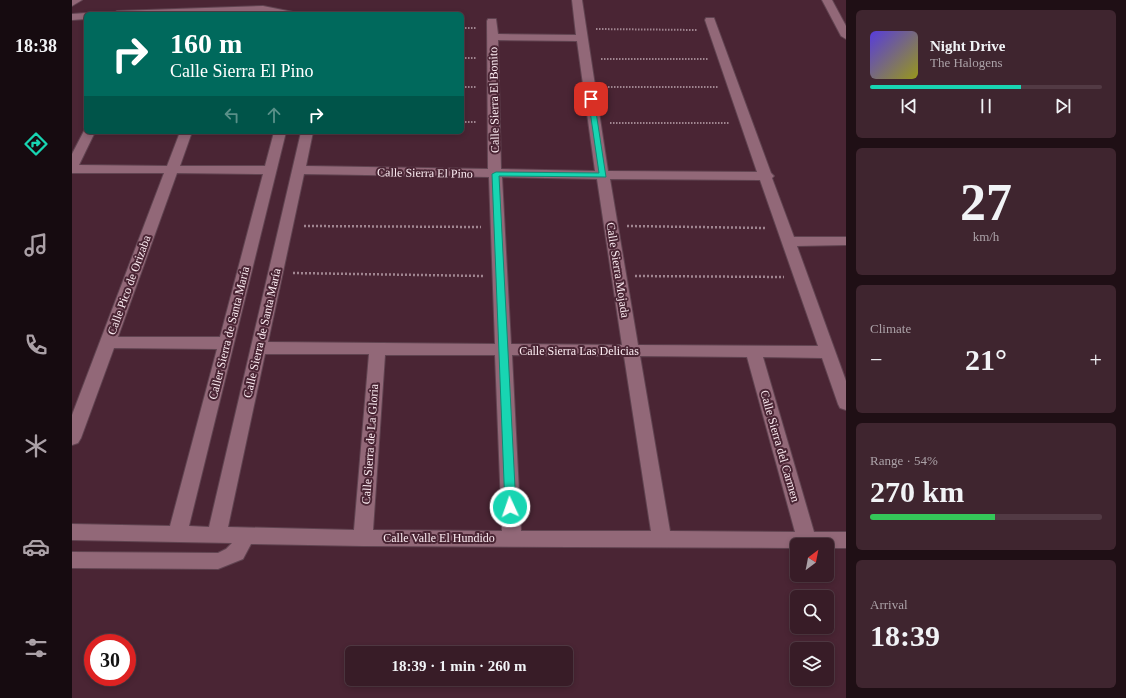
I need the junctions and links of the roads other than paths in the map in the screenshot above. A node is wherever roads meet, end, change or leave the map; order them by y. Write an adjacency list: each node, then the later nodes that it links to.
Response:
1 (77, 0): 4 (street)
2 (577, 0): 11 (street, Calle Sierra Mojada)
3 (827, 0): 12 (street)
4 (72, 3)
5 (232, 12): 6 (street)
6 (279, 12)
7 (84, 16): 8 (street)
8 (72, 17)
9 (492, 21): 13 (street, Calle Sierra El Bonito)
10 (712, 25): 24 (street)
11 (581, 34): 13 (street); 23 (street, Calle Sierra Mojada)
12 (846, 36)
13 (493, 37): 22 (street, Calle Sierra El Bonito)
14 (88, 134): 18 (street)
15 (185, 134): 19 (street, Calle Pico de Orizaba)
16 (279, 134): 20 (street, Caller Sierra de Santa María)
17 (307, 134): 21 (street, Calle Sierra de Santa María)
18 (72, 168): 19 (street)
19 (172, 170): 20 (street); 27 (street, Calle Pico de Orizaba)
20 (270, 170): 28 (street, Caller Sierra de Santa María)
21 (300, 170): 22 (street, Calle Sierra El Pino); 29 (street, Calle Sierra de Santa María)
22 (496, 174): 23 (street, Calle Sierra El Pino); 31 (street, Calle Sierra El Bonito)
23 (603, 175): 24 (street, Calle Sierra El Pino); 32 (street, Calle Sierra Mojada)
24 (767, 176): 25 (street)
25 (789, 242): 26 (street); 33 (street)
26 (846, 242)
27 (108, 342): 28 (street); 36 (street, Calle Pico de Orizaba)
28 (226, 343): 38 (street, Caller Sierra de Santa María)
29 (259, 348): 30 (street, Calle Sierra Las Delicias); 39 (street, Calle Sierra de Santa María)
30 (377, 349): 31 (street, Calle Sierra Las Delicias); 41 (street, Calle Sierra de La Gloria)
31 (503, 350): 32 (street, Calle Sierra Las Delicias); 43 (street, Calle Sierra El Bonito)
32 (631, 352): 34 (street, Calle Sierra Las Delicias); 44 (street, Calle Sierra Mojada)
33 (827, 352): 34 (street, Calle Sierra Las Delicias); 35 (street)
34 (754, 353): 42 (street, Calle Sierra del Carmen)
35 (846, 404)
36 (72, 438)
37 (72, 532): 38 (street, Calle Valle El Hundido)
38 (178, 533): 39 (street, Calle Valle El Hundido)
39 (217, 534): 40 (street, Calle Valle El Hundido)
40 (243, 535): 41 (street, Calle Valle El Hundido); 48 (street)
41 (364, 538): 43 (street, Calle Valle El Hundido)
42 (806, 538)
43 (512, 539): 44 (street, Calle Valle El Hundido)
44 (662, 539): 45 (street, Calle Valle El Hundido)
45 (790, 540)
46 (834, 540): 47 (street, Calle Valle El Hundido)
47 (846, 540)
48 (72, 560)

